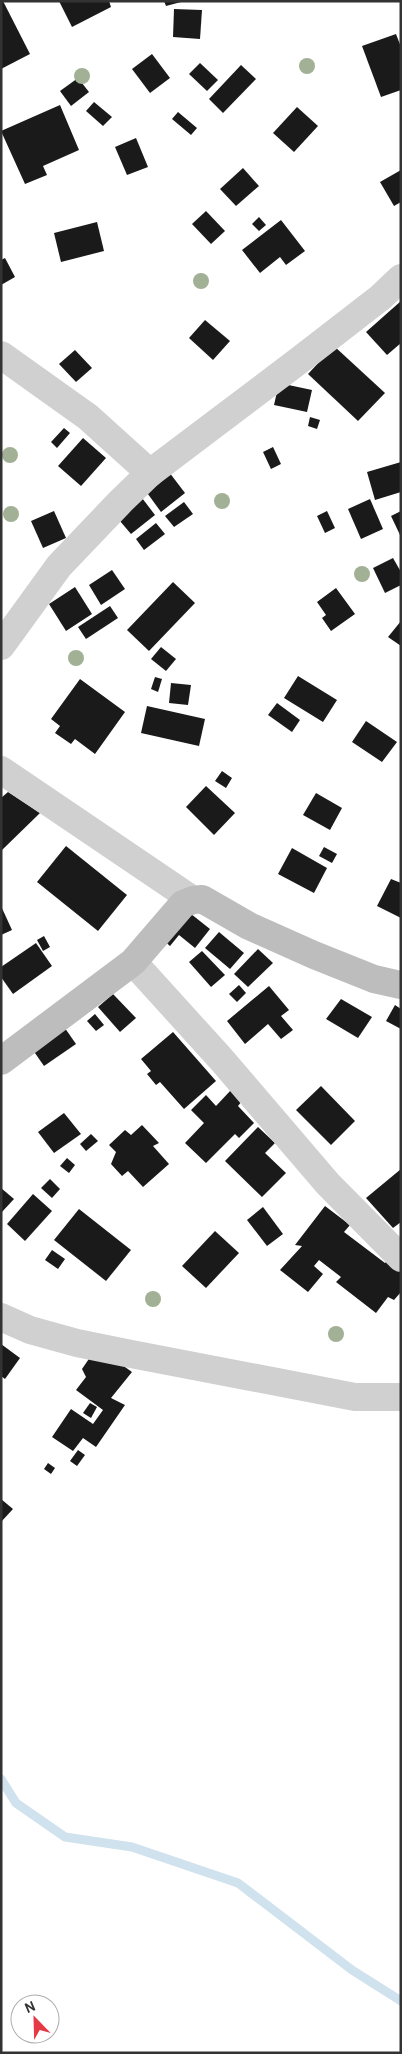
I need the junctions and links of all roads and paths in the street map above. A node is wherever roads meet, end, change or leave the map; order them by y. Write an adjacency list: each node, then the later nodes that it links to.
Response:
1 (401, 278): 3 (street)
2 (1, 355): 3 (street)
3 (150, 473): 4 (street)
4 (1, 646)
5 (1, 770): 6 (street)
6 (192, 900): 7 (street); 8 (street)
7 (132, 962): 9 (street); 10 (street)
8 (401, 985)
9 (1, 1060)
10 (401, 1258)
11 (1, 1317): 12 (street)
12 (401, 1397)

